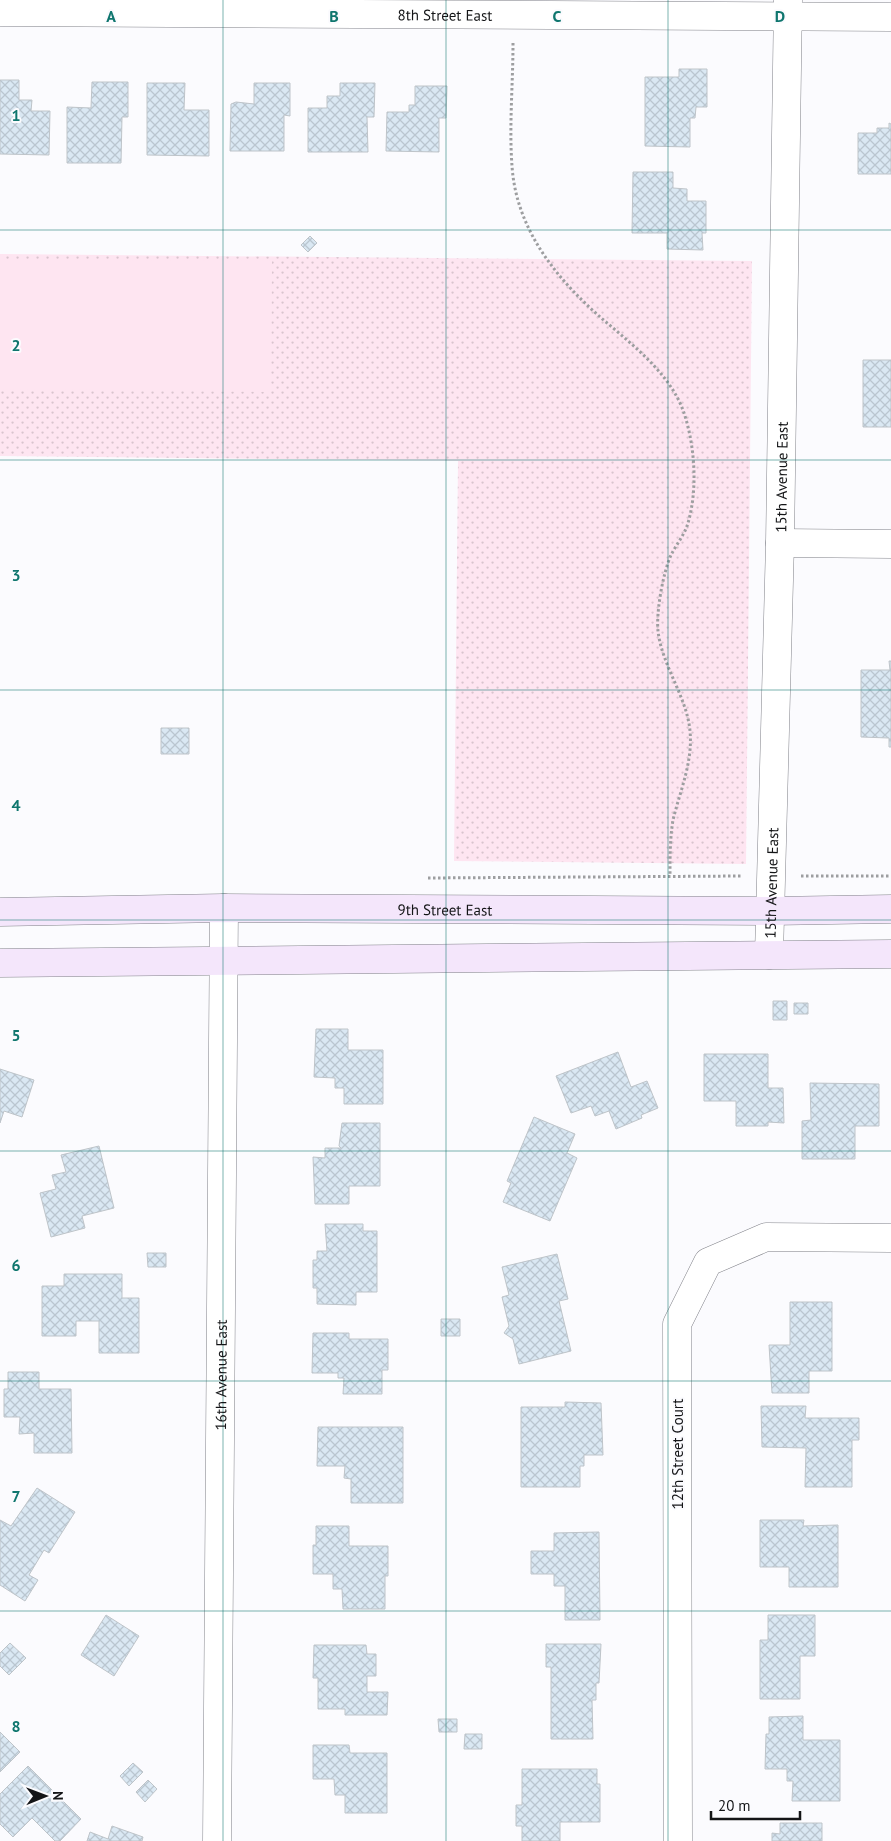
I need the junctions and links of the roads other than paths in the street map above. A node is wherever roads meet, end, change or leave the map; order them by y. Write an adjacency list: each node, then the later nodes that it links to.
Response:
1 (788, 8): 2 (street, 8th Street East); 3 (street, 8th Street East); 4 (street, 15th Avenue East)
2 (0, 12)
3 (891, 17)
4 (780, 543): 5 (street); 8 (street, 15th Avenue East)
5 (891, 544)
6 (224, 908): 8 (main road, 9th Street East); 9 (main road, 9th Street East); 12 (street, 16th Avenue East)
7 (891, 909): 8 (main road, 9th Street East)
8 (772, 910): 11 (street, 15th Avenue East)
9 (0, 912)
10 (891, 954): 11 (main road)
11 (769, 955): 12 (main road)
12 (224, 961): 13 (main road); 15 (street, 16th Avenue East)
13 (0, 963)
14 (891, 1238): 16 (street, 12th Street Court)
15 (217, 1841)
16 (678, 1841)

